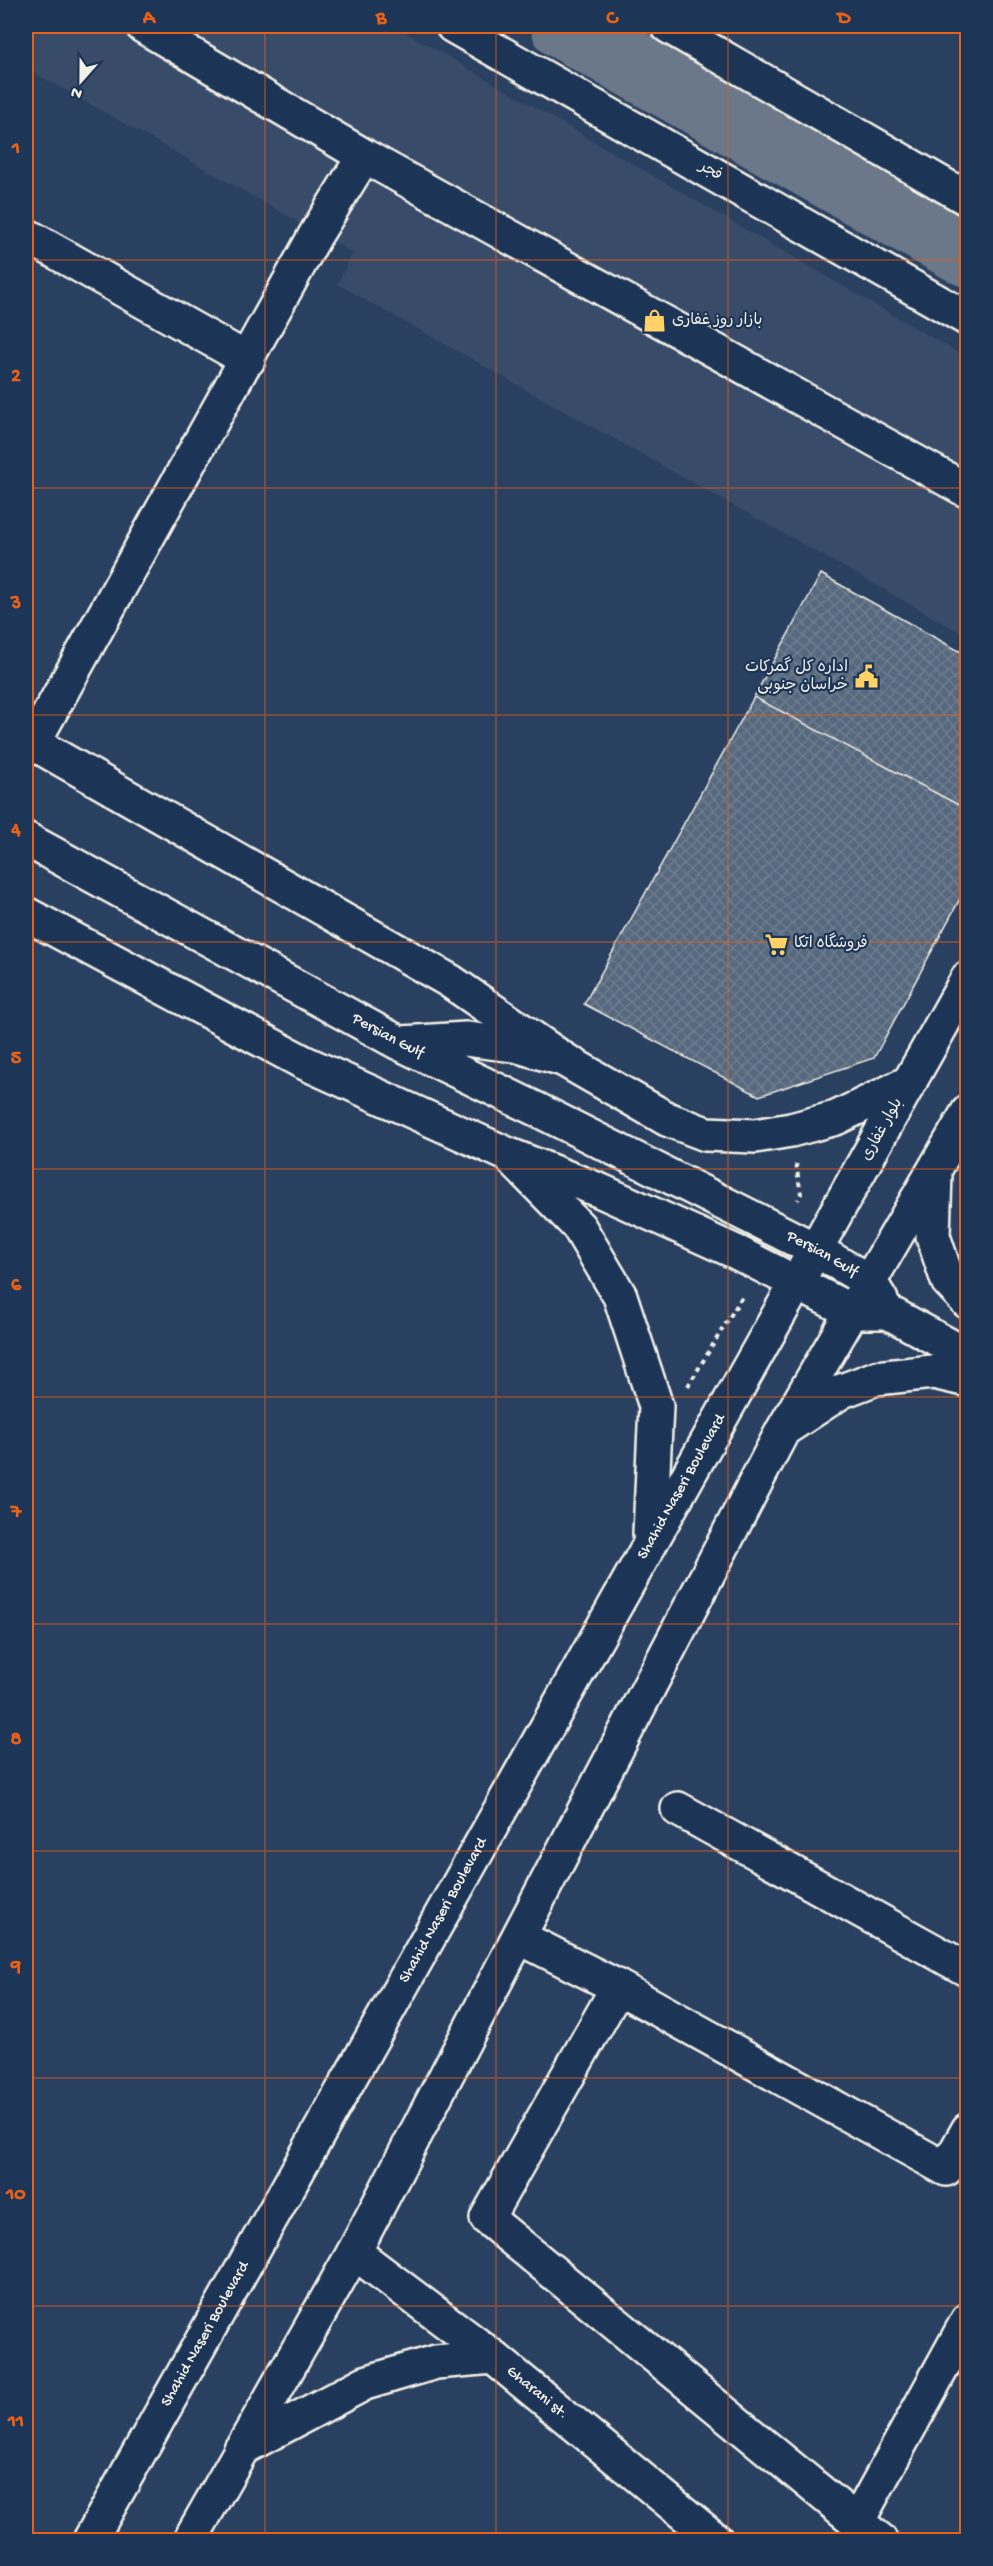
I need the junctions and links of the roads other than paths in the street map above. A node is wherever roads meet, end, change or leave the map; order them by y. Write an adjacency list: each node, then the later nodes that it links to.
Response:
1 (143, 26): 4 (main road)
2 (453, 26): 7 (main road, فجر)
3 (668, 26): 5 (main road)
4 (364, 156): 8 (main road); 9 (main road)
5 (968, 199)
6 (26, 235): 8 (main road)
7 (968, 319)
8 (248, 360): 10 (main road)
9 (968, 491)
10 (29, 741): 15 (main road)
11 (26, 839): 14 (main road, Persian Gulf)
12 (26, 914): 18 (main road)
13 (968, 978): 16 (main road, بلوار غفاری)
14 (399, 1043): 15 (main road); 20 (main road, Persian Gulf)
15 (563, 1059): 16 (main road)
16 (910, 1082): 20 (main road, بلوار غفاری)
17 (968, 1112): 19 (main road)
18 (507, 1154): 22 (main road); 29 (main road)
19 (935, 1170): 21 (main road); 23 (main road)
20 (816, 1250): 21 (main road, Persian Gulf); 22 (main road, بلوار غفاری)
21 (870, 1282): 24 (main road); 25 (main road, Persian Gulf)
22 (798, 1283): 24 (main road); 29 (main road, Shahid Naseri Boulevard)
23 (968, 1302)
24 (853, 1312): 25 (main road); 28 (main road)
25 (888, 1312): 26 (main road)
26 (968, 1356)
27 (968, 1380): 28 (main road)
28 (783, 1431): 31 (main road)
29 (650, 1539): 40 (main road, Shahid Naseri Boulevard)
30 (678, 1809): 32 (main road)
31 (519, 1937): 33 (main road); 35 (main road)
32 (968, 1970)
33 (618, 1987): 34 (main road); 39 (main road)
34 (968, 2130)
35 (354, 2252): 37 (main road, Gharani st.); 38 (main road)
36 (968, 2320): 39 (main road)
37 (494, 2357): 38 (main road); 42 (main road, Gharani st.)
38 (241, 2449): 41 (main road)
39 (869, 2531)
40 (90, 2541)
41 (190, 2541)
42 (716, 2541)

